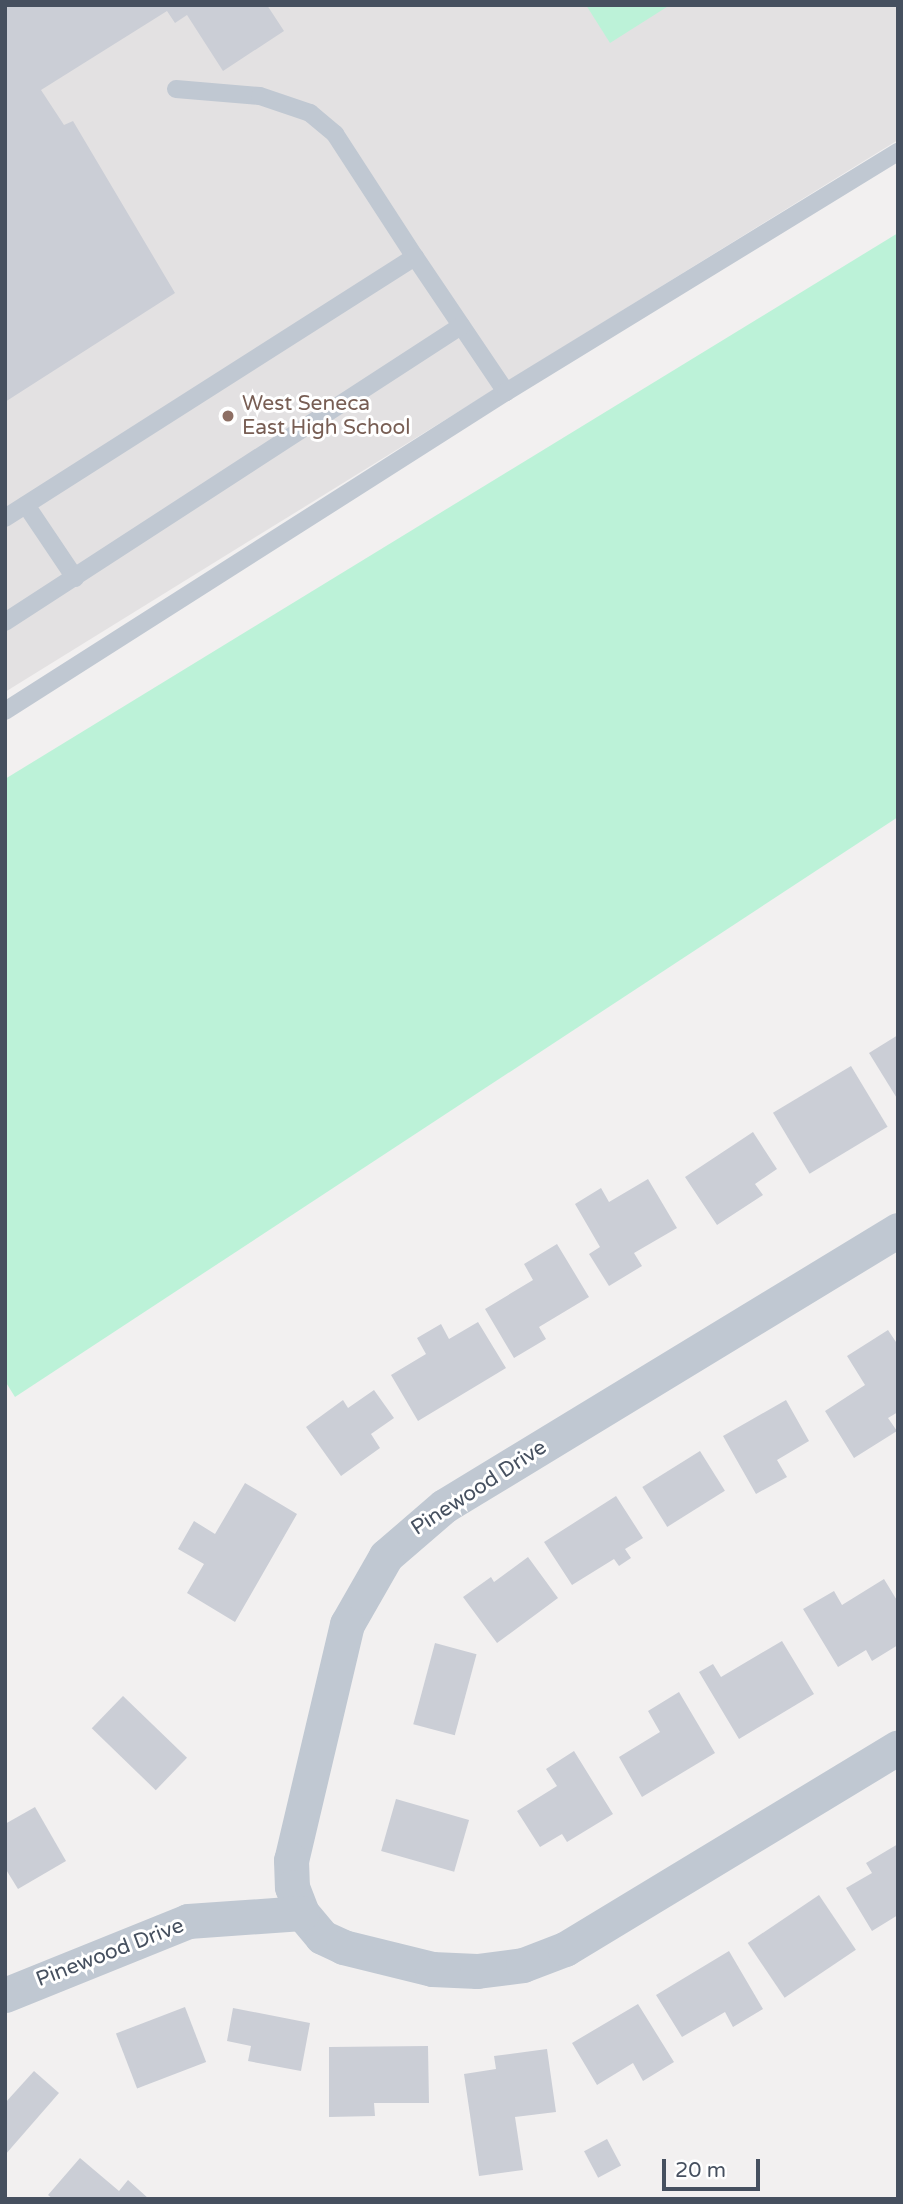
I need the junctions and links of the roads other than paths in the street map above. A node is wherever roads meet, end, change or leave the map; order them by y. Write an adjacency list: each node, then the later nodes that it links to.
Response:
1 (176, 89): 3 (lane)
2 (898, 152): 5 (lane)
3 (415, 257): 4 (lane); 6 (lane)
4 (461, 326): 5 (lane); 8 (lane)
5 (506, 392): 10 (lane)
6 (26, 505): 7 (lane); 8 (lane)
7 (5, 518)
8 (75, 578): 9 (lane)
9 (5, 622)
10 (5, 711)
11 (898, 1230): 13 (street, Pinewood Drive)
12 (898, 1747): 13 (street, Pinewood Drive)
13 (302, 1913): 14 (street, Pinewood Drive)
14 (5, 1995)

